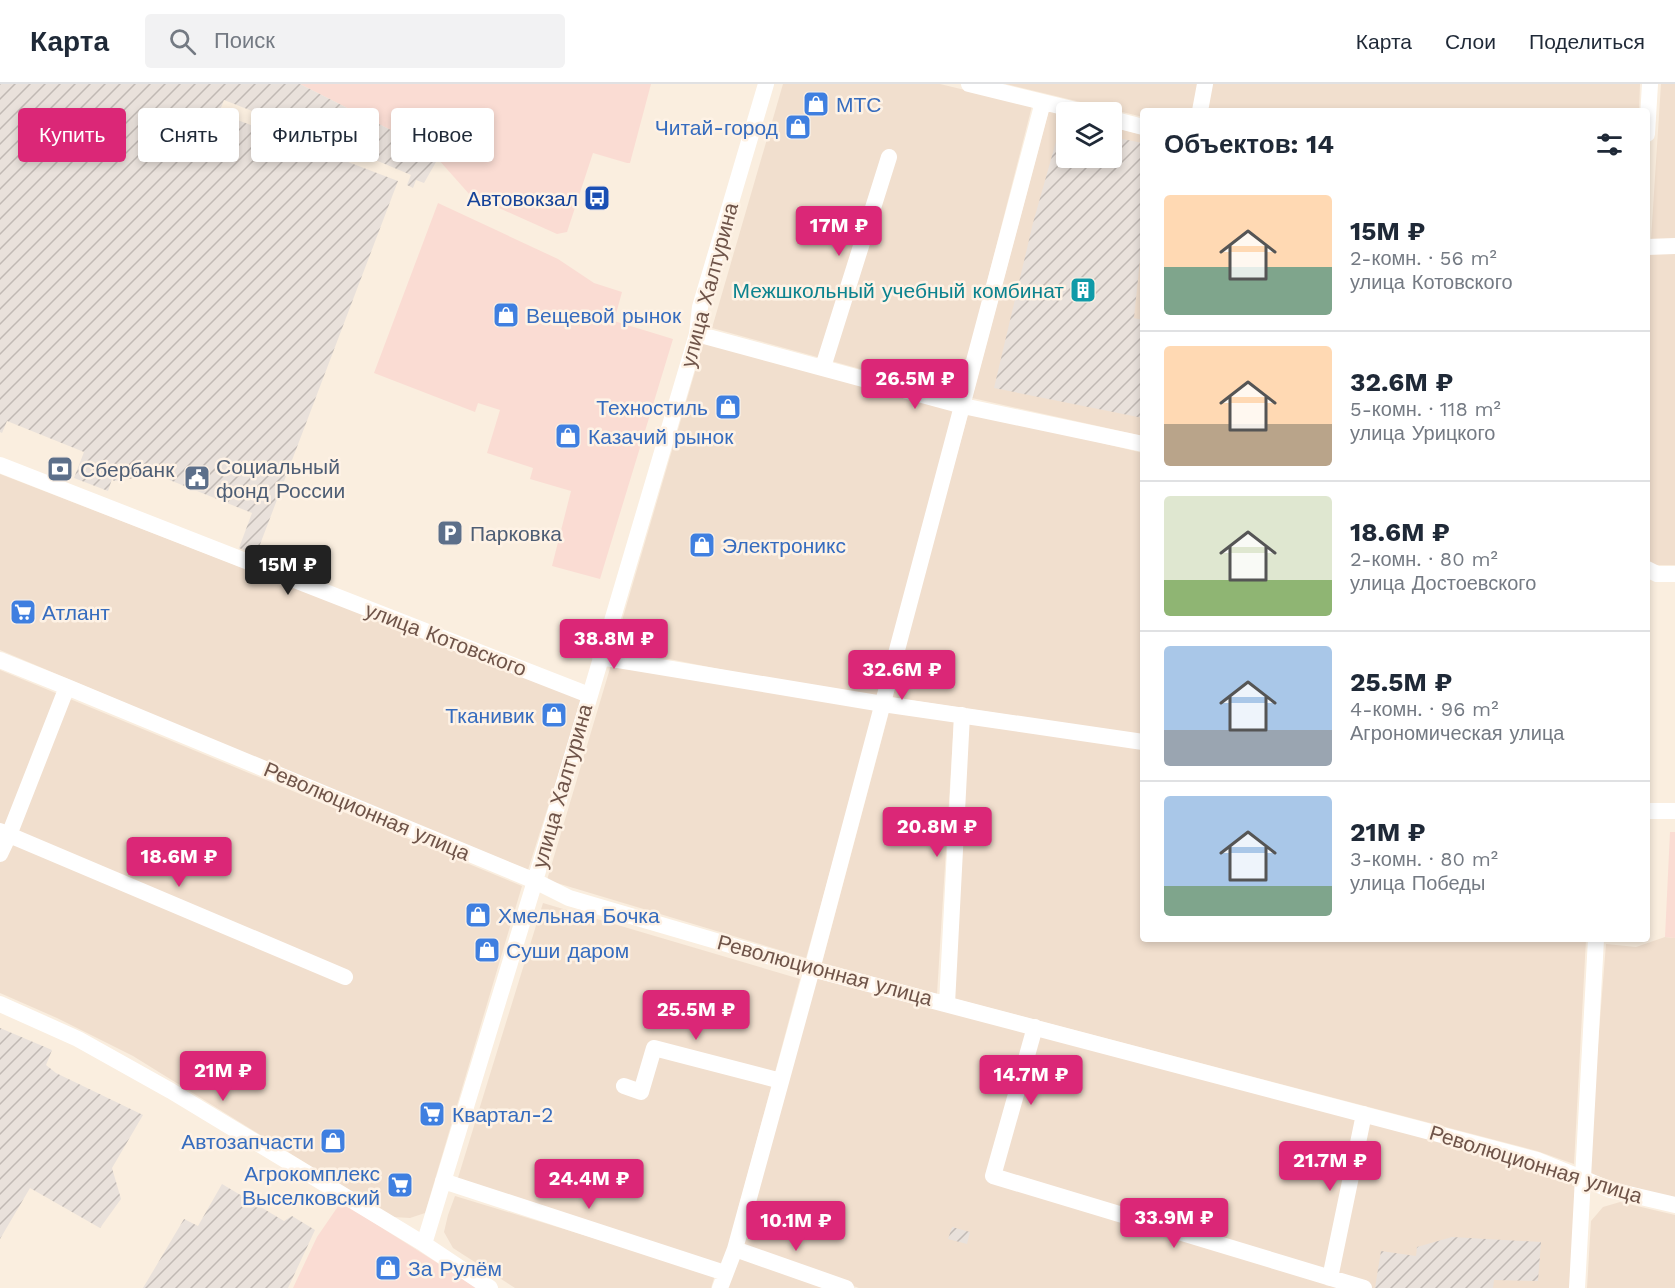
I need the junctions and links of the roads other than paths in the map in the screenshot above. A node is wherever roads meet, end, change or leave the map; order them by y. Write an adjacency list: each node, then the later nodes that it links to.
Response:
1 (766, 84): 14 (street, улица Халтурина)
2 (969, 84): 5 (street)
3 (1205, 84): 7 (street)
4 (1650, 84): 8 (street)
5 (1043, 102): 6 (street); 16 (street)
6 (1056, 105)
7 (1201, 108)
8 (1649, 108)
9 (1122, 122): 10 (street)
10 (1140, 126)
11 (888, 157): 15 (street)
12 (1675, 246): 13 (street)
13 (1650, 247)
14 (697, 334): 15 (street); 21 (street, улица Халтурина)
15 (823, 367): 16 (street)
16 (963, 406): 17 (street); 25 (street)
17 (1140, 443)
18 (0, 465): 24 (street, улица Котовского)
19 (1650, 570): 20 (street)
20 (1675, 574)
21 (600, 657): 24 (street, улица Халтурина); 25 (street)
22 (0, 660): 23 (street, Революционная улица)
23 (67, 687): 30 (street); 32 (street, Революционная улица)
24 (589, 695): 32 (street, улица Халтурина)
25 (883, 704): 26 (street); 34 (street)
26 (962, 715): 27 (street); 37 (street)
27 (1140, 742)
28 (1650, 811): 29 (street)
29 (1675, 812)
30 (5, 833): 31 (street); 35 (street)
31 (0, 854)
32 (535, 881): 34 (street, Революционная улица); 43 (street, улица Халтурина)
33 (1596, 942): 42 (street)
34 (812, 969): 37 (street, Революционная улица); 39 (street)
35 (345, 977)
36 (0, 1004): 45 (street)
37 (947, 1004): 38 (street, Революционная улица)
38 (1035, 1027): 41 (street, Революционная улица); 47 (street)
39 (782, 1081): 40 (street); 46 (street)
40 (624, 1086)
41 (1364, 1114): 42 (street, Революционная улица); 47 (street)
42 (1582, 1177): 44 (street, Революционная улица); 52 (street)
43 (443, 1181): 45 (street, улица Халтурина); 48 (street)
44 (1675, 1204)
45 (424, 1244): 49 (street)
46 (735, 1250): 48 (street); 50 (street)
47 (1330, 1278): 51 (street)
48 (723, 1281)
49 (490, 1288)
50 (846, 1288)
51 (1364, 1288)
52 (1577, 1288)

